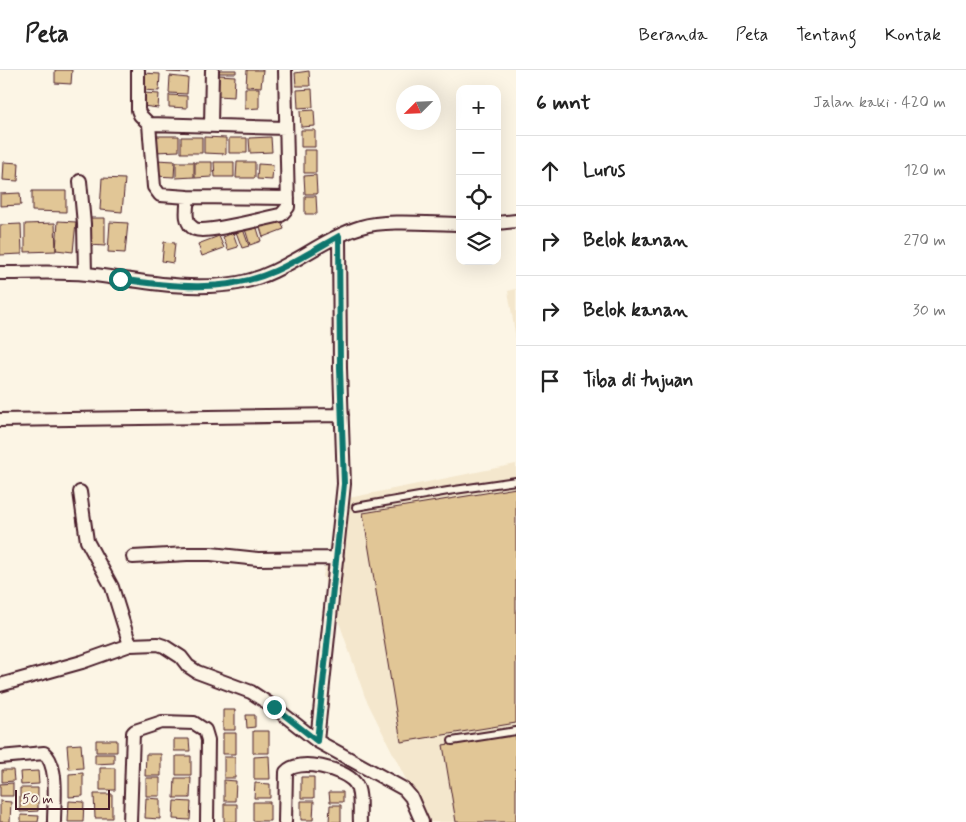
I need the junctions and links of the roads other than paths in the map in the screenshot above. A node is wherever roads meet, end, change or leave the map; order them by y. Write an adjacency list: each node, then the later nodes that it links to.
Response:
1 (138, 70): 4 (street)
2 (212, 70): 5 (street)
3 (285, 70): 6 (street)
4 (149, 124): 5 (street); 8 (street)
5 (211, 126): 6 (street)
6 (286, 128): 9 (street)
7 (80, 181): 15 (street)
8 (188, 197): 9 (street); 9 (street)
9 (288, 198)
10 (516, 221): 11 (street)
11 (501, 223)
12 (456, 224): 13 (street)
13 (339, 236): 15 (street); 16 (street)
14 (0, 273): 15 (street)
15 (85, 274)
16 (342, 415): 17 (street); 22 (street)
17 (0, 420)
18 (516, 481): 20 (lane)
19 (80, 492): 23 (street)
20 (356, 507)
21 (133, 557): 22 (street)
22 (337, 558): 26 (street)
23 (130, 645): 24 (street); 26 (street)
24 (0, 685)
25 (516, 731): 27 (lane)
26 (317, 741): 34 (street)
27 (452, 741)
28 (0, 757): 29 (street)
29 (54, 822)
30 (130, 822): 31 (street)
31 (207, 822)
32 (285, 822): 33 (street)
33 (360, 822)
34 (422, 822)

